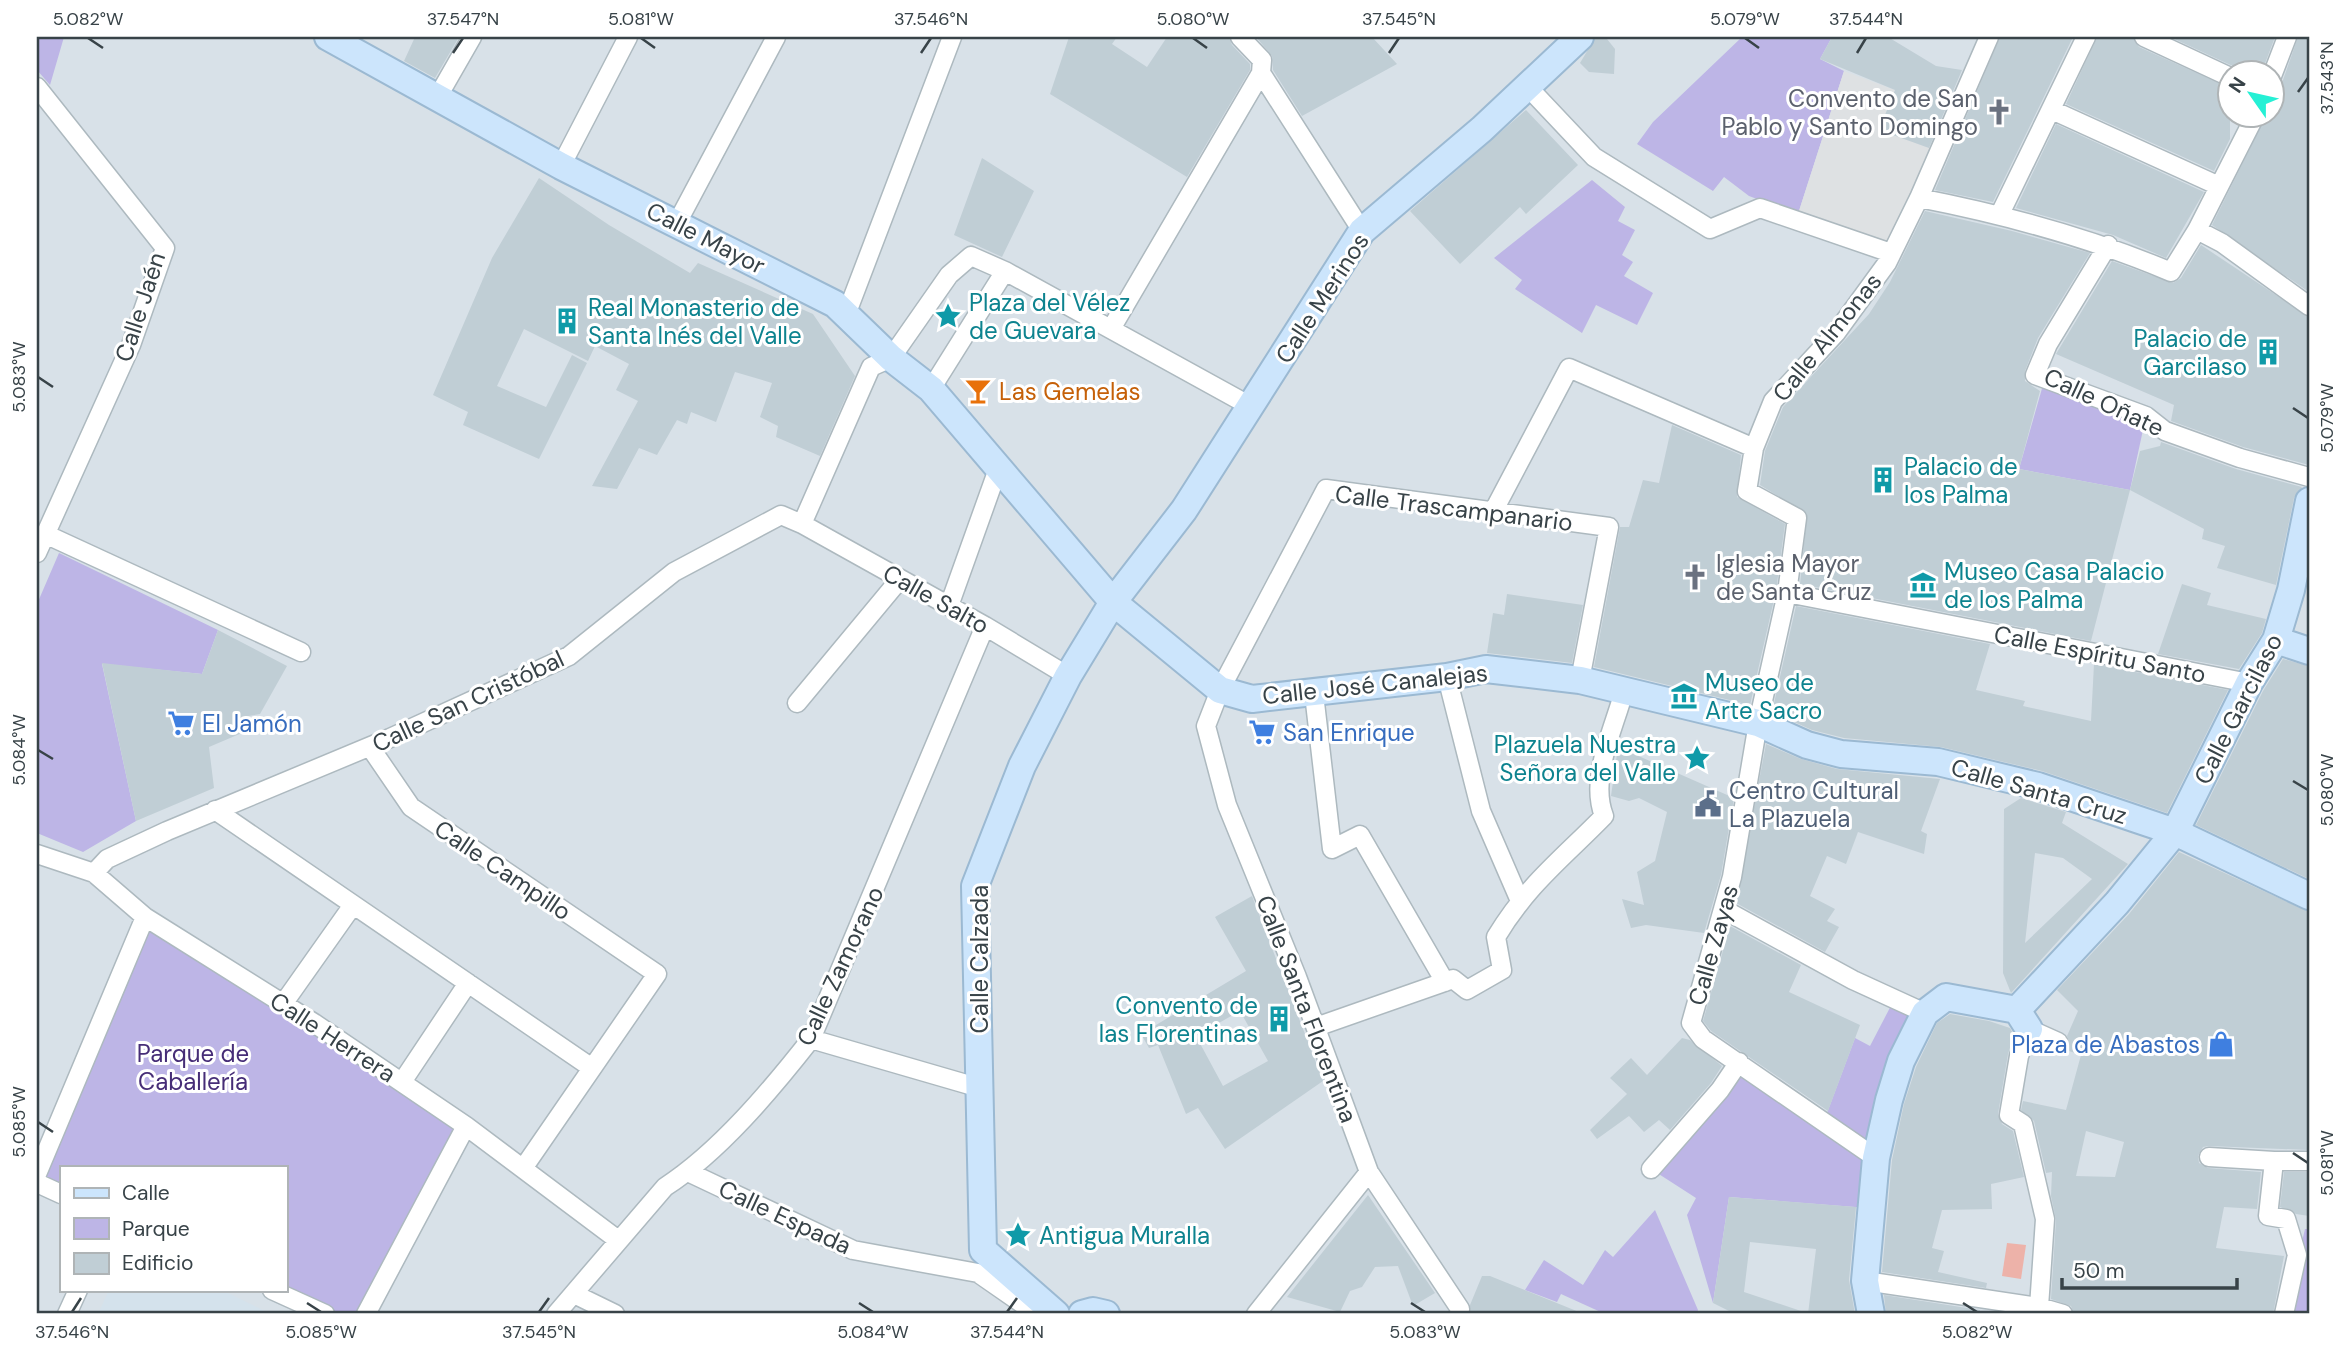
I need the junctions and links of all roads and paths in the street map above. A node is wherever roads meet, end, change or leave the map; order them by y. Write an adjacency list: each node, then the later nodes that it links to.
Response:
1 (328, 37): 17 (street, Calle Mayor)
2 (472, 37): 17 (street)
3 (628, 37): 20 (street)
4 (776, 37): 24 (street)
5 (952, 37): 31 (street)
6 (1240, 37): 14 (street)
7 (1580, 37): 15 (street, Calle Merinos)
8 (1989, 37): 22 (street, Calle Almonas)
9 (2086, 37): 18 (street)
10 (2144, 37): 13 (street)
11 (2287, 37): 12 (street)
12 (2279, 60)
13 (2216, 70)
14 (1261, 73): 26 (street); 32 (street)
15 (1526, 85): 26 (street, Calle Merinos); 28 (street)
16 (37, 87): 42 (street, Calle Jaén)
17 (437, 98): 20 (street, Calle Mayor)
18 (2052, 110): 21 (street); 23 (street)
19 (2248, 130): 21 (street)
20 (561, 166): 24 (street, Calle Mayor)
21 (2218, 186): 25 (street)
22 (1919, 198): 23 (street); 28 (street, Calle Almonas)
23 (2000, 214): 27 (street)
24 (677, 223): 31 (street, Calle Mayor)
25 (2197, 230): 27 (street); 30 (street)
26 (1362, 231): 35 (street, Calle Merinos)
27 (2108, 245): 38 (street, Calle Oñate)
28 (1891, 253): 36 (street, Calle Almonas)
29 (1005, 271): 32 (street); 33 (street); 34 (street)
30 (2309, 306)
31 (846, 315): 33 (street, Calle Mayor)
32 (1111, 329): 35 (street)
33 (891, 358): 34 (street, Calle Mayor); 41 (street)
34 (931, 389): 37 (street, Calle Mayor)
35 (1252, 407): 46 (street, Calle Merinos)
36 (1754, 448): 40 (street); 45 (street, Calle Almonas)
37 (998, 469): 46 (street, Calle Mayor); 47 (street)
38 (2309, 477)
39 (2309, 501): 49 (street, Calle Garcilaso)
40 (1493, 512): 54 (street, Calle Trascampanario); 56 (street, Calle Trascampanario)
41 (802, 524): 44 (street, Calle Salto); 61 (street, Calle San Cristóbal)
42 (45, 534): 43 (street, Calle Jaén); 51 (street)
43 (37, 553)
44 (900, 579): 47 (street, Calle Salto); 59 (street)
45 (1787, 593): 55 (street, Calle Espíritu Santo); 60 (street, Calle Zayas)
46 (1113, 602): 52 (street, Calle Calzada); 56 (street, Calle José Canalejas)
47 (949, 606): 48 (street, Calle Salto)
48 (985, 626): 52 (street, Calle Salto); 77 (street, Calle Zamorano)
49 (2276, 640): 50 (street); 55 (street, Calle Garcilaso)
50 (2309, 651)
51 (301, 652)
52 (1068, 676): 82 (street, Calle Calzada)
53 (1447, 677): 54 (street, Calle José Canalejas); 58 (street, Calle José Canalejas); 67 (street)
54 (1580, 680): 57 (street, Calle José Canalejas)
55 (2249, 684): 63 (street, Calle Garcilaso)
56 (1220, 690): 58 (street, Calle José Canalejas); 76 (street, Calle Santa Florentina)
57 (1625, 691): 60 (street); 67 (street)
58 (1314, 694): 71 (street)
59 (797, 703)
60 (1758, 723): 63 (street, Calle Santa Cruz); 69 (street, Calle Zayas)
61 (370, 747): 62 (street, Calle San Cristóbal); 80 (street, Calle Campillo)
62 (215, 810): 65 (street, Calle San Cristóbal); 68 (street)
63 (2175, 832): 66 (street, Calle Santa Cruz); 75 (street, Calle Garcilaso)
64 (37, 853): 65 (street, Calle Herrera)
65 (93, 873): 70 (street, Calle Herrera)
66 (2309, 896)
67 (1520, 901): 71 (street)
68 (353, 905): 72 (street); 73 (street)
69 (1723, 909): 74 (street); 79 (street, Calle Zayas)
70 (145, 917): 73 (street, Calle Herrera); 92 (street)
71 (1445, 982): 76 (street)
72 (468, 983): 80 (street); 81 (street)
73 (283, 1004): 81 (street, Calle Herrera)
74 (1925, 1013): 75 (street); 85 (street)
75 (2023, 1019): 78 (street); 100 (street)
76 (1316, 1027): 91 (street, Calle Santa Florentina)
77 (811, 1039): 82 (street); 90 (street, Calle Zamorano)
78 (2058, 1042)
79 (1739, 1062): 85 (street, Calle Zayas); 89 (street)
80 (592, 1068): 88 (street)
81 (402, 1082): 83 (street, Calle Herrera)
82 (980, 1087): 108 (street, Calle Calzada)
83 (466, 1126): 88 (street, Calle Herrera); 104 (street)
84 (2209, 1157): 86 (street)
85 (1876, 1158): 96 (street)
86 (2274, 1161): 87 (street); 114 (street)
87 (2309, 1161)
88 (524, 1167): 95 (street, Calle Herrera)
89 (1651, 1169)
90 (688, 1172): 95 (street, Calle Zamorano); 107 (street, Calle Espada)
91 (1369, 1172): 101 (street, Calle Santa Florentina); 111 (street)
92 (37, 1174)
93 (37, 1183): 94 (street)
94 (60, 1194)
95 (618, 1240): 99 (street, Calle Zamorano)
96 (1865, 1282): 100 (street); 112 (street)
97 (77, 1292): 102 (street)
98 (276, 1292): 103 (street)
99 (574, 1294): 105 (street, Calle Zamorano); 106 (street)
100 (2039, 1307): 113 (street)
101 (1460, 1310)
102 (67, 1314)
103 (325, 1314)
104 (366, 1314)
105 (556, 1314)
106 (615, 1314)
107 (1037, 1314)
108 (1056, 1314)
109 (1082, 1314): 110 (street)
110 (1105, 1314)
111 (1256, 1314)
112 (1871, 1314)
113 (2063, 1314)
114 (2284, 1314)

